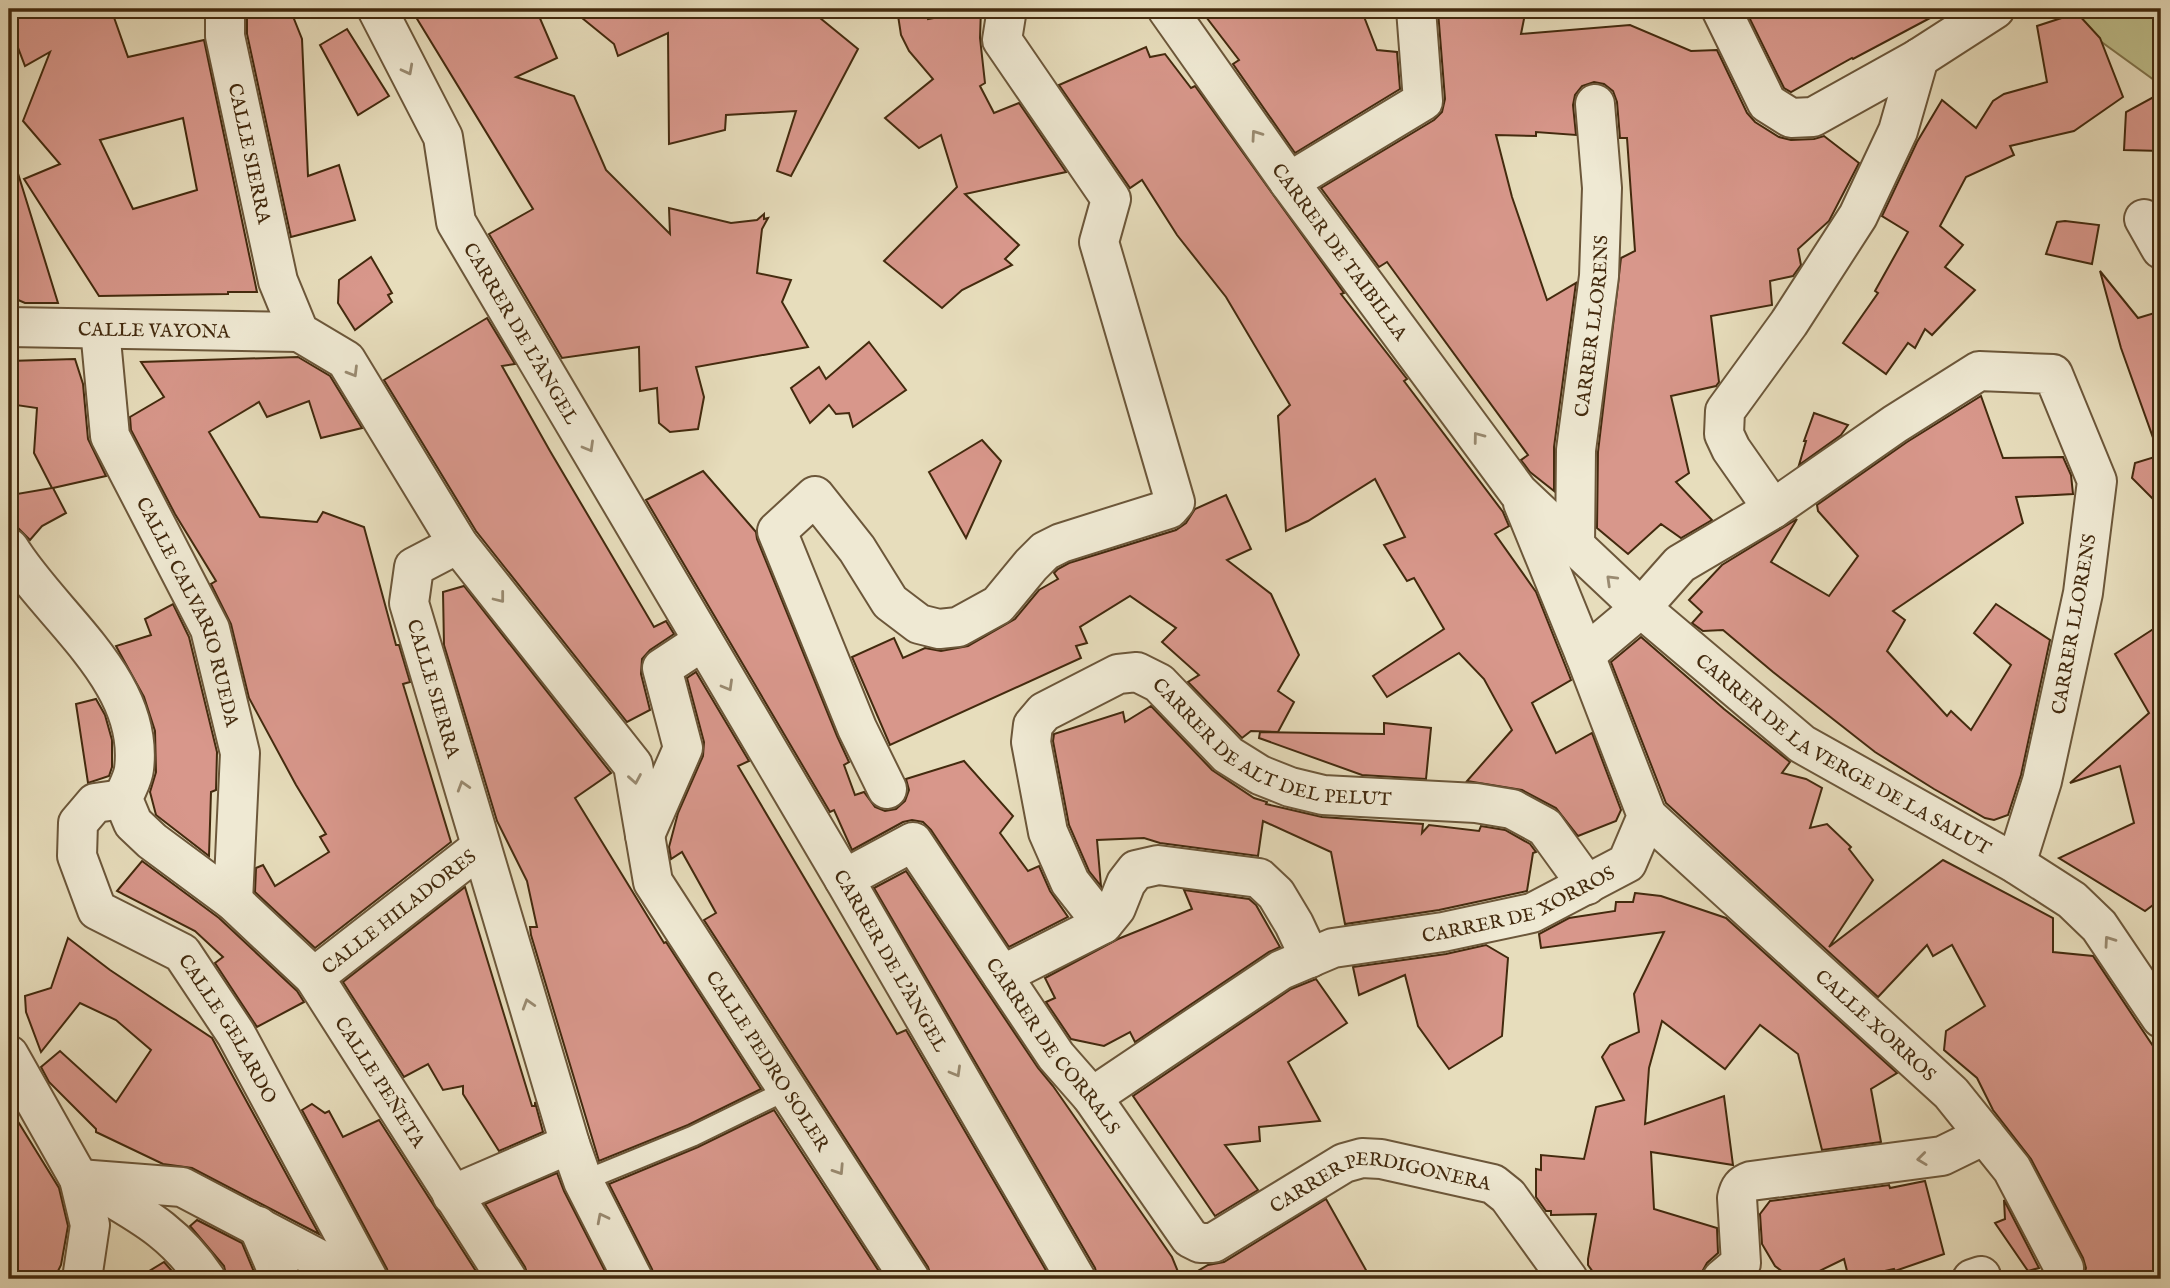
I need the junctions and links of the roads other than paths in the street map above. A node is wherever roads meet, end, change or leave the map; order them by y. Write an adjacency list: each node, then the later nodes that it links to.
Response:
1 (377, 9): 20 (street, CARRER DE L'ÀNGEL, one-way to 20)
2 (1007, 9): 22 (street)
3 (1167, 9): 10 (street, CARRER DE TAIBILLA, one-way to 3)
4 (1416, 9): 10 (street)
5 (1721, 9): 8 (street)
6 (1995, 9): 8 (street)
7 (225, 22): 13 (street, CALLE SIERRA)
8 (1919, 58): 15 (street)
9 (1595, 104): 17 (street, CARRER LLORENS)
10 (1289, 182): 14 (street, CARRER DE TAIBILLA, one-way to 10)
11 (9, 327): 12 (street, CALLE VAYONA)
12 (100, 329): 13 (street, CALLE VAYONA); 30 (street, CALLE CALVARIO RUEDA)
13 (299, 332): 16 (street, one-way to 16)
14 (1518, 492): 17 (street, CARRER DE LA VERGE DE LA SALUT); 21 (street)
15 (1773, 509): 19 (street, CARRER LLORENS); 27 (street, CARRER LLORENS)
16 (458, 544): 25 (street, CALLE PEDRO SOLER, one-way to 25); 26 (street, CALLE SIERRA, one-way to 16)
17 (1575, 545): 19 (street, CARRER DE LA VERGE DE LA SALUT, one-way to 17)
18 (9, 548): 23 (street)
19 (1641, 608): 21 (street, CARRER LLORENS); 27 (street, CARRER DE LA VERGE DE LA SALUT)
20 (703, 641): 25 (street); 28 (street, CARRER DE L'ÀNGEL, one-way to 28)
21 (1585, 655): 24 (street)
22 (887, 789)
23 (123, 799): 30 (street, CALLE PEÑETA); 53 (street, CALLE GELARDO)
24 (1647, 816): 29 (street, CARRER DE XORROS); 40 (street, CALLE XORROS)
25 (645, 835): 38 (street, CALLE PEDRO SOLER)
26 (481, 847): 34 (street, CALLE HILADORES); 41 (street, CALLE SIERRA, one-way to 26)
27 (2016, 864): 35 (street, CARRER DE LA VERGE DE LA SALUT, one-way to 27)
28 (844, 879): 33 (street, CARRER DE CORRALS); 57 (street, CARRER DE L'ÀNGEL, one-way to 57)
29 (1587, 885): 31 (street, CARRER DE ALT DEL PELUT); 32 (street, CARRER DE XORROS)
30 (233, 901): 34 (street, CALLE PEÑETA)
31 (1102, 923): 32 (street); 33 (street)
32 (1310, 958): 39 (street, CARRER DE XORROS)
33 (1002, 975): 39 (street, CARRER DE CORRALS)
34 (314, 977): 44 (street, CALLE PEÑETA)
35 (2150, 980): 36 (street, CARRER DE LA VERGE DE LA SALUT)
36 (2161, 1018)
37 (9, 1055): 42 (street)
38 (787, 1090): 43 (lane); 56 (street, CALLE PEDRO SOLER, one-way to 56)
39 (1093, 1097): 46 (street, CARRER DE CORRALS)
40 (1985, 1135): 47 (street, CALLE XORROS); 48 (street, one-way to 48)
41 (570, 1144): 43 (street, CALLE SIERRA); 44 (street)
42 (79, 1179): 45 (street); 49 (street); 50 (street)
43 (583, 1181): 55 (street, CALLE SIERRA, one-way to 43)
44 (452, 1195): 54 (street, CALLE PEÑETA)
45 (258, 1226): 51 (street); 52 (street)
46 (1200, 1243): 58 (street, CARRER PERDIGONERA)
47 (2064, 1268)
48 (1741, 1274)
49 (82, 1279)
50 (206, 1279)
51 (281, 1279)
52 (357, 1279)
53 (368, 1279)
54 (507, 1279)
55 (633, 1279)
56 (910, 1279)
57 (1076, 1279)
58 (1568, 1279)

